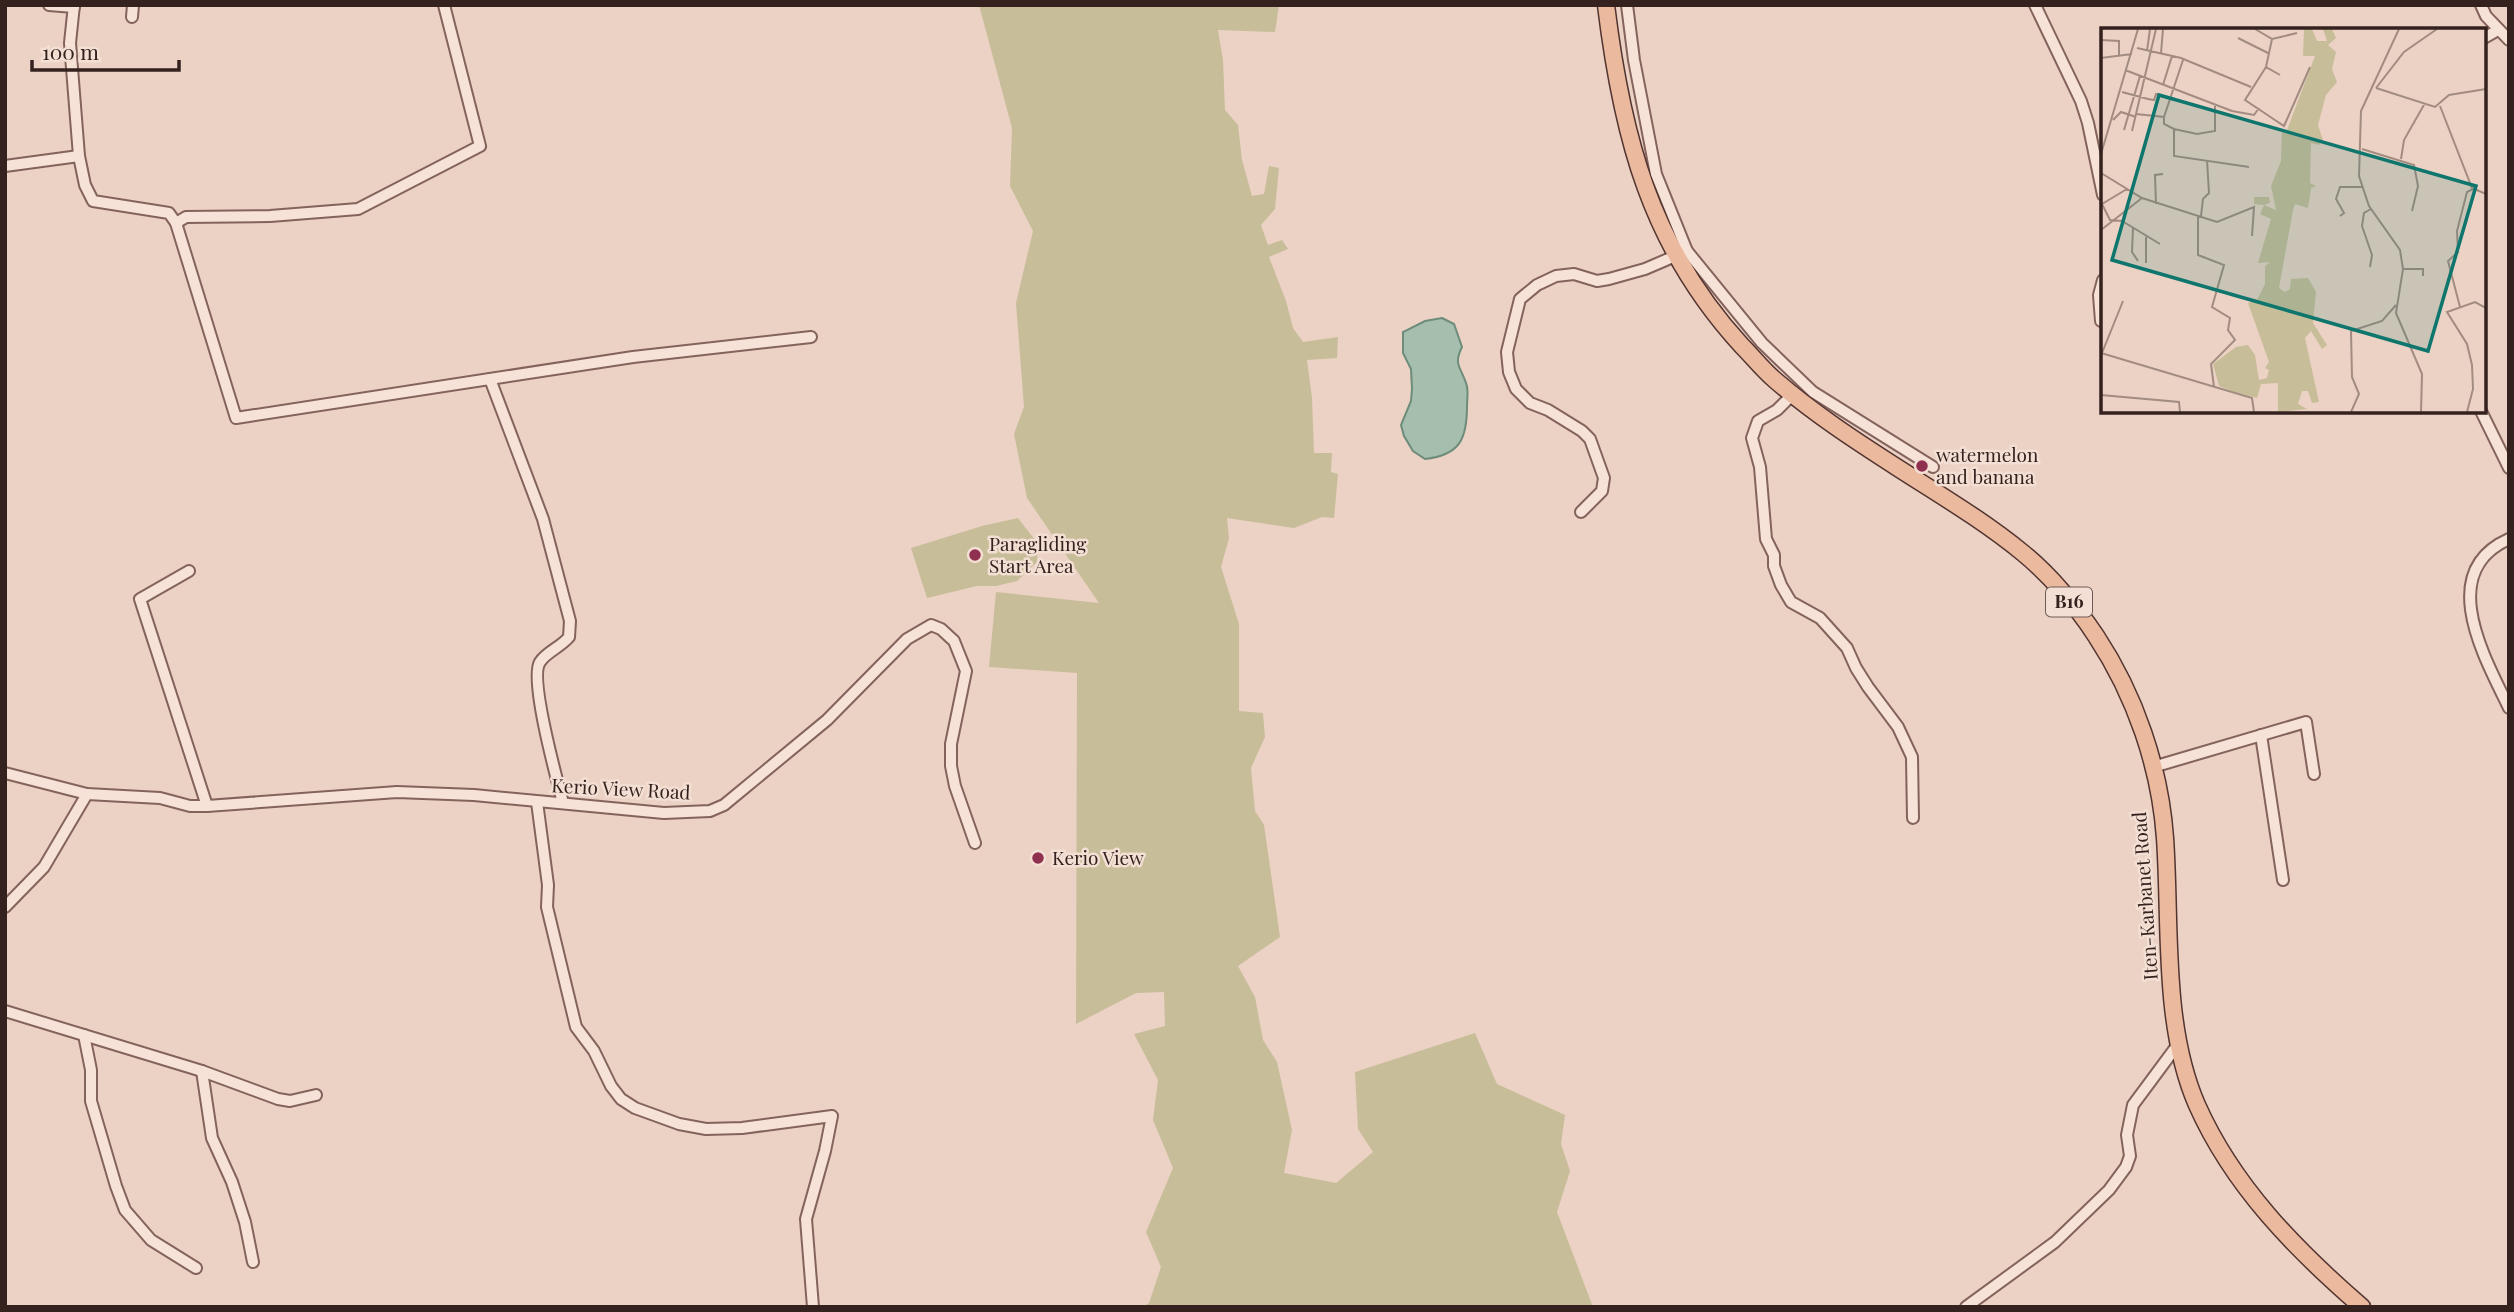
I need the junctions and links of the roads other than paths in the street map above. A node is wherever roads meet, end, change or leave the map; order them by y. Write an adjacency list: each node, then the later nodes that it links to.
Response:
1 (48, 5): 7 (street)
2 (444, 5): 14 (street)
3 (1606, 5): 15 (main road, Iten-Karbanet Road / B16)
4 (1627, 5): 15 (street)
5 (2035, 5): 13 (street)
6 (2481, 5): 8 (street)
7 (74, 6): 11 (street)
8 (2498, 30): 9 (street); 10 (street)
9 (2486, 37)
10 (2509, 40)
11 (79, 156): 12 (street); 14 (street)
12 (5, 166)
13 (2101, 185)
14 (176, 223): 19 (street)
15 (1681, 254): 20 (main road, Iten-Karbanet Road / B16); 22 (street); 24 (street)
16 (2101, 288): 17 (street)
17 (2101, 321)
18 (811, 337): 19 (street)
19 (490, 379): 34 (street)
20 (1793, 394): 29 (main road, Iten-Karbanet Road / B16); 36 (street)
21 (2482, 413): 23 (street)
22 (1933, 467)
23 (2509, 468)
24 (1581, 512)
25 (2509, 539): 27 (street)
26 (189, 571): 35 (street)
27 (2509, 708)
28 (2261, 735): 29 (street); 31 (street); 38 (street)
29 (2153, 766): 42 (main road, Iten-Karbanet Road / B16)
30 (5, 773): 32 (street, Kerio View Road)
31 (2314, 774)
32 (87, 794): 35 (street, Kerio View Road); 39 (street)
33 (537, 802): 34 (street, Kerio View Road); 35 (street, Kerio View Road); 47 (street)
34 (563, 803): 37 (street, Kerio View Road)
35 (207, 806)
36 (1913, 818)
37 (975, 843)
38 (2283, 880)
39 (5, 907)
40 (5, 1011): 41 (street)
41 (84, 1034): 43 (street); 46 (street)
42 (2179, 1043): 48 (street); 49 (main road, Iten-Karbanet Road / B16)
43 (202, 1071): 44 (street); 45 (street)
44 (316, 1095)
45 (253, 1262)
46 (196, 1268)
47 (813, 1307)
48 (1966, 1307)
49 (2362, 1307)

